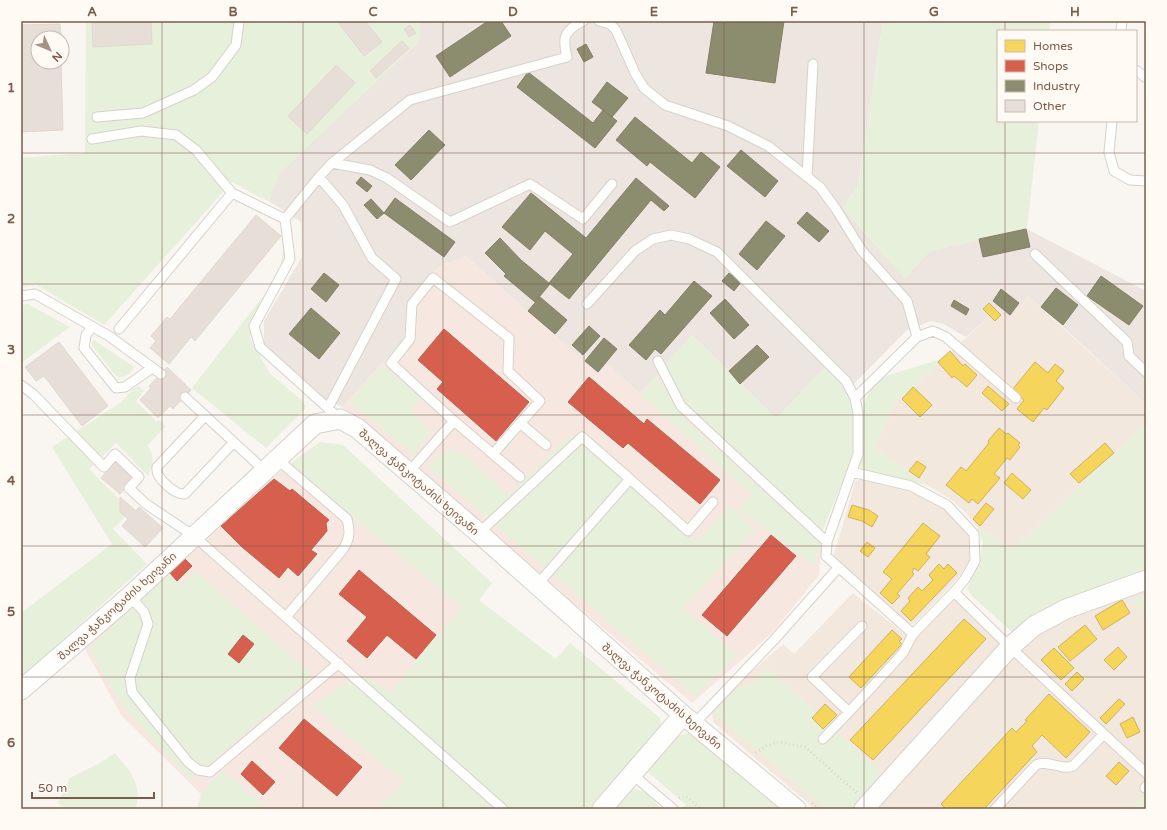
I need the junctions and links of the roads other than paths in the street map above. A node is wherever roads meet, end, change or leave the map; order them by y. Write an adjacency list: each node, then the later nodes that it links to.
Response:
1 (240, 21): 7 (lane)
2 (583, 21): 10 (lane)
3 (599, 21): 12 (lane)
4 (813, 64): 12 (lane)
5 (1137, 71): 6 (lane)
6 (1146, 78)
7 (97, 117)
8 (1112, 122): 13 (lane)
9 (92, 139): 15 (lane)
10 (332, 163): 11 (lane); 14 (lane)
11 (319, 177): 16 (lane); 31 (lane)
12 (807, 177): 22 (lane)
13 (1146, 181)
14 (612, 184)
15 (232, 193): 16 (lane); 21 (lane)
16 (285, 219): 31 (lane)
17 (1035, 254): 25 (lane)
18 (21, 296): 20 (lane)
19 (587, 304): 29 (lane)
20 (92, 327): 24 (lane); 24 (lane)
21 (119, 329)
22 (917, 337): 29 (lane); 30 (lane)
23 (658, 360): 46 (lane)
24 (152, 368): 26 (lane)
25 (1146, 372)
26 (161, 374)
27 (21, 385): 45 (lane)
28 (185, 397): 32 (lane)
29 (855, 398): 39 (lane)
30 (1016, 398)
31 (334, 414): 38 (street, შალვა ჭანკოტაძის ხეივანი); 40 (street, შალვა ჭანკოტაძის ხეივანი)
32 (205, 416): 35 (lane); 35 (lane)
33 (454, 421): 34 (lane); 37 (lane); 40 (lane)
34 (520, 423): 36 (lane); 37 (lane)
35 (234, 442): 38 (lane)
36 (546, 445)
37 (493, 454): 41 (lane)
38 (271, 465): 45 (street, შალვა ჭანკოტაძის ხეივანი); 52 (lane)
39 (852, 472): 46 (lane); 50 (lane)
40 (408, 473): 44 (street, შალვა ჭანკოტაძის ხეივანი)
41 (520, 477)
42 (630, 479): 43 (lane); 44 (lane); 49 (lane)
43 (713, 502)
44 (479, 533): 49 (street, შალვა ჭანკოტაძის ხეივანი)
45 (194, 536): 51 (street, შალვა ჭანკოტაძის ხეივანი); 52 (lane)
46 (827, 542): 47 (lane)
47 (838, 568): 54 (lane); 59 (lane)
48 (1146, 580): 55 (street)
49 (537, 585): 59 (street, შალვა ჭანკოტაძის ხეივანი)
50 (954, 592): 54 (lane); 55 (lane)
51 (130, 596): 56 (lane); 57 (street, შალვა ჭანკოტაძის ხეივანი)
52 (286, 617): 56 (lane)
53 (862, 626): 58 (lane)
54 (912, 634): 58 (lane)
55 (1010, 647): 60 (lane); 64 (street)
56 (339, 663): 65 (lane)
57 (21, 690)
58 (850, 712): 61 (lane)
59 (688, 720): 63 (street); 68 (street, შალვა ჭანკოტაძის ხეივანი)
60 (1104, 734): 62 (lane); 69 (lane)
61 (823, 739)
62 (1146, 773)
63 (632, 774): 66 (street); 67 (lane)
64 (867, 806)
65 (503, 809)
66 (602, 809)
67 (673, 809)
68 (796, 809)
69 (995, 809)

